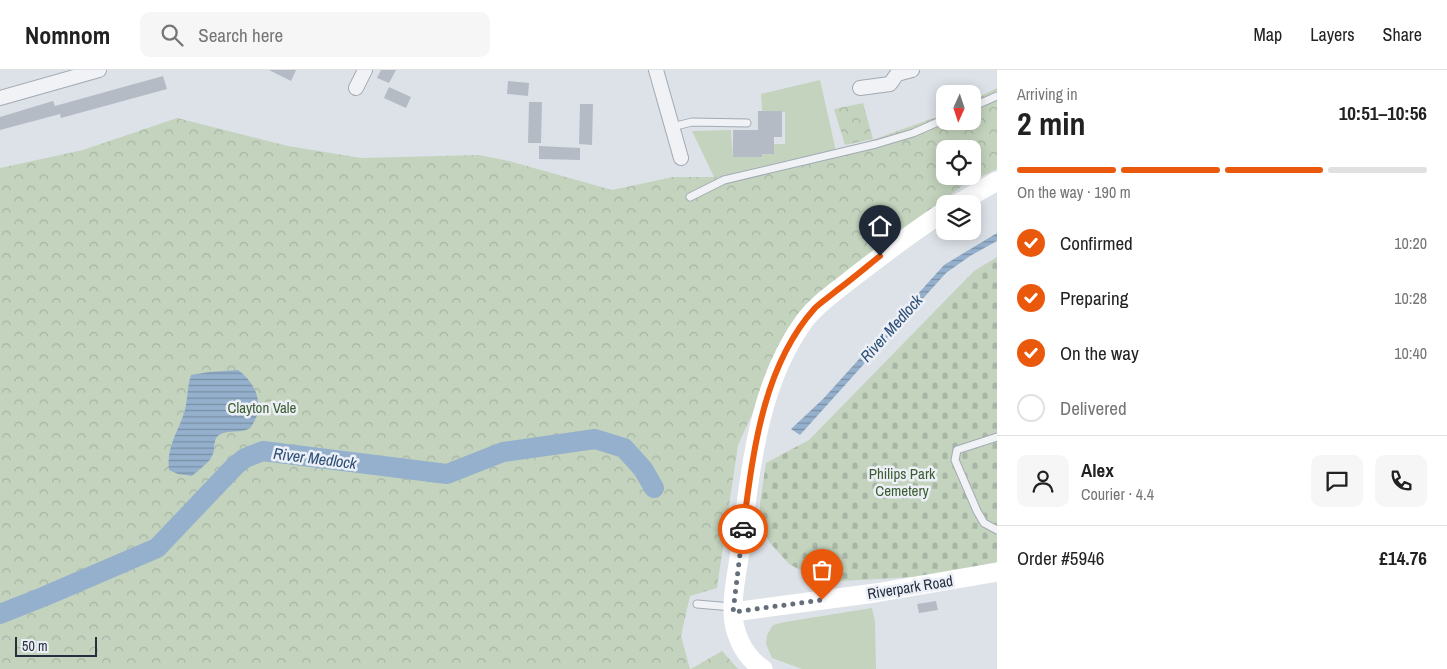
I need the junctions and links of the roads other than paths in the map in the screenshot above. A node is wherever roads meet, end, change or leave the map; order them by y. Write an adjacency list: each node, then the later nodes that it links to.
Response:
1 (99, 70): 8 (street)
2 (365, 70): 5 (street)
3 (656, 70): 12 (street)
4 (912, 70): 6 (street)
5 (356, 88)
6 (860, 88)
7 (997, 96): 9 (lane)
8 (0, 98)
9 (981, 103)
10 (747, 123): 12 (lane)
11 (936, 123): 16 (lane)
12 (672, 126): 13 (street)
13 (681, 158)
14 (997, 181): 15 (street)
15 (973, 195)
16 (690, 197)
17 (936, 217): 22 (street)
18 (997, 436): 19 (lane)
19 (997, 530)
20 (997, 572): 22 (street, Riverpark Road)
21 (697, 604): 22 (lane)
22 (733, 610): 23 (street)
23 (763, 669)

